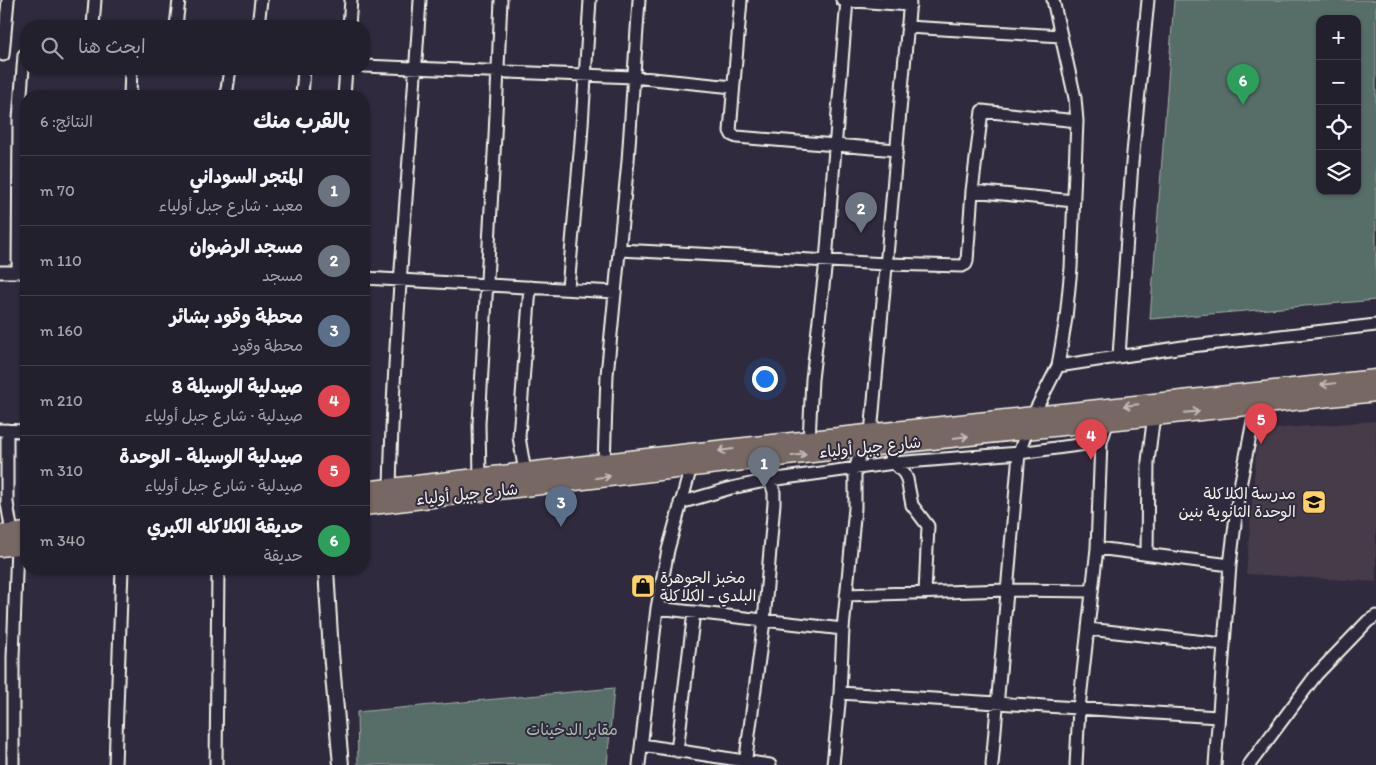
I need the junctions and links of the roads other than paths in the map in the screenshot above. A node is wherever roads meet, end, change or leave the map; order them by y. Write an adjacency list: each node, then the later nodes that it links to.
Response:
1 (8, 0): 22 (street)
2 (95, 0): 16 (street)
3 (179, 0): 17 (street)
4 (261, 0): 18 (street)
5 (350, 0): 19 (street)
6 (420, 0): 25 (street)
7 (501, 0): 26 (street)
8 (590, 0): 32 (street)
9 (639, 0): 33 (street)
10 (741, 0): 34 (street)
11 (842, 0): 12 (street)
12 (848, 0): 15 (street); 42 (street)
13 (1053, 0): 21 (street)
14 (1148, 0): 59 (street)
15 (910, 2): 20 (street)
16 (93, 20)
17 (177, 20)
18 (259, 20)
19 (349, 20)
20 (907, 27): 21 (street); 43 (street)
21 (1061, 36): 41 (street)
22 (1, 55): 23 (street)
23 (20, 55)
24 (370, 66): 25 (street)
25 (415, 68): 26 (street); 53 (street)
26 (497, 72): 32 (street); 54 (street)
27 (23, 75): 35 (street)
28 (131, 75): 36 (street)
29 (229, 75): 37 (street)
30 (304, 75): 38 (street)
31 (346, 75): 39 (street)
32 (585, 75): 33 (street); 56 (street)
33 (633, 77): 34 (street); 47 (street)
34 (733, 87): 42 (street)
35 (22, 90)
36 (130, 90)
37 (227, 90)
38 (302, 90)
39 (344, 90)
40 (20, 109): 44 (street)
41 (1076, 121): 45 (street); 46 (street)
42 (836, 145): 43 (street); 48 (street)
43 (897, 150): 49 (street)
44 (20, 171)
45 (972, 191): 46 (street); 49 (street)
46 (1074, 201): 60 (street)
47 (620, 250): 48 (street); 57 (street)
48 (826, 261): 49 (street); 69 (street)
49 (887, 264): 70 (street)
50 (0, 272): 51 (street)
51 (20, 272)
52 (370, 278): 53 (street)
53 (400, 280): 54 (street); 82 (street)
54 (488, 284): 55 (street); 79 (street)
55 (530, 286): 56 (street); 80 (street)
56 (568, 288): 57 (street)
57 (615, 292): 77 (street)
58 (1376, 325): 59 (street)
59 (1119, 356): 60 (street)
60 (1058, 366): 66 (street)
61 (1376, 378): 66 (main road, شارع جبل أولياء, one-way to 66)
62 (1376, 392): 63 (main road, شارع جبل أولياء)
63 (1256, 406): 64 (main road, شارع جبل أولياء, one-way to 63); 89 (street)
64 (1154, 415): 65 (main road, شارع جبل أولياء); 88 (street)
65 (1108, 421): 66 (main road, شارع جبل أولياء); 71 (street)
66 (1030, 422): 70 (main road, شارع جبل أولياء); 72 (main road, شارع جبل أولياء, one-way to 66); 73 (street)
67 (3, 430): 68 (street); 86 (street)
68 (20, 430)
69 (809, 440): 70 (main road, شارع جبل أولياء); 75 (main road, شارع جبل أولياء, one-way to 75)
70 (866, 441): 72 (main road, شارع جبل أولياء); 74 (main road, شارع جبل أولياء, one-way to 70); 78 (street)
71 (1101, 442): 73 (street); 87 (street)
72 (896, 445): 76 (street)
73 (1019, 453): 76 (street); 93 (street)
74 (774, 458): 75 (main road, شارع جبل أولياء); 81 (street)
75 (691, 460): 77 (main road, شارع جبل أولياء); 80 (main road, شارع جبل أولياء, one-way to 75); 84 (street)
76 (894, 463): 78 (street); 95 (street)
77 (604, 464): 80 (main road, شارع جبل أولياء)
78 (856, 469): 81 (street); 96 (street)
79 (480, 478): 80 (main road, شارع جبل أولياء); 82 (main road, شارع جبل أولياء)
80 (527, 480): 85 (main road, شارع جبل أولياء)
81 (770, 480): 84 (street); 100 (street)
82 (390, 488): 83 (main road, شارع جبل أولياء)
83 (370, 490)
84 (680, 503): 97 (street)
85 (370, 505)
86 (14, 539): 111 (street)
87 (1097, 548): 88 (street); 94 (street)
88 (1147, 554): 89 (street)
89 (1230, 565): 103 (street)
90 (122, 575): 112 (street)
91 (218, 575): 113 (street)
92 (326, 575): 114 (street)
93 (1008, 590): 94 (street); 95 (street); 105 (street)
94 (1092, 591): 102 (street)
95 (925, 593): 96 (street)
96 (846, 595): 101 (street)
97 (658, 608): 98 (street); 108 (street)
98 (694, 612): 100 (street); 109 (street)
99 (1376, 616): 121 (street)
100 (764, 621): 101 (street); 110 (street)
101 (842, 629): 104 (street)
102 (1088, 629): 103 (street); 106 (street)
103 (1224, 644): 107 (street)
104 (840, 693): 105 (street); 117 (street)
105 (998, 704): 106 (street); 118 (street)
106 (1079, 708): 107 (street); 119 (street)
107 (1218, 717): 120 (street)
108 (642, 745): 109 (street); 115 (street)
109 (677, 751): 110 (street)
110 (745, 764): 116 (street)
111 (13, 765)
112 (115, 765)
113 (216, 765)
114 (341, 765)
115 (639, 765)
116 (770, 765)
117 (833, 765)
118 (992, 765)
119 (1076, 765)
120 (1215, 765)
121 (1249, 765)

